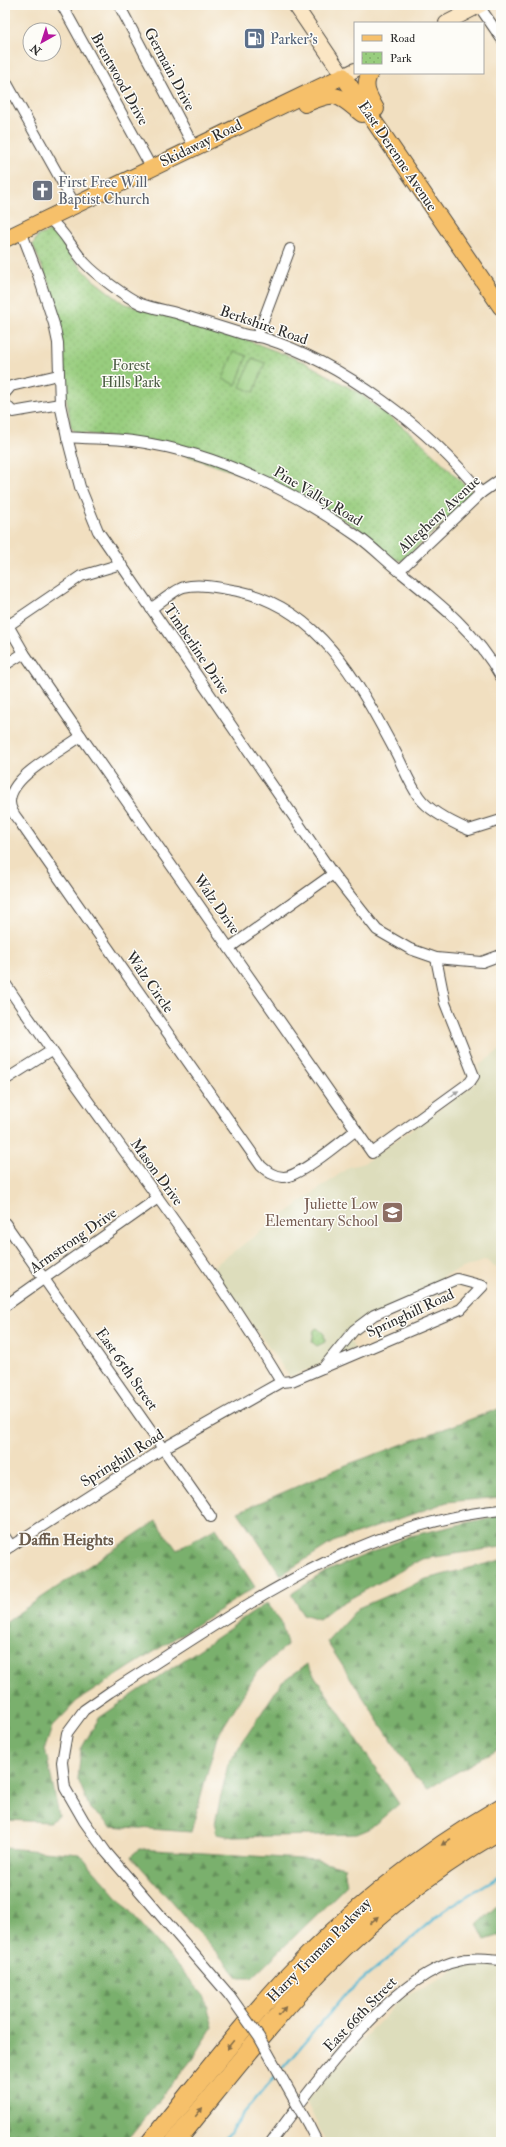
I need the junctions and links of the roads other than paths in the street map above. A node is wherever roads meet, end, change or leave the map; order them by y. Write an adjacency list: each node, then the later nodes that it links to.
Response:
1 (62, 5): 13 (street, Brentwood Drive)
2 (119, 5): 12 (street, Germain Drive)
3 (295, 5): 7 (main road, East Derenne Avenue)
4 (480, 6): 5 (main road); 6 (street)
5 (448, 22)
6 (501, 38)
7 (349, 73): 10 (main road, Skidaway Road); 11 (main road, East Derenne Avenue)
8 (370, 74): 11 (main road)
9 (5, 80): 14 (street)
10 (251, 120): 11 (main road); 12 (main road, Skidaway Road)
11 (380, 130): 19 (main road, East Derenne Avenue)
12 (194, 147): 13 (main road, Skidaway Road)
13 (151, 167): 14 (main road, Skidaway Road)
14 (75, 205): 15 (main road, Skidaway Road)
15 (49, 219): 16 (main road, Skidaway Road); 20 (street, Berkshire Road)
16 (21, 231): 17 (main road, Skidaway Road); 21 (street, Timberline Drive)
17 (5, 239)
18 (290, 249): 20 (street)
19 (501, 307)
20 (257, 337): 27 (street, Berkshire Road)
21 (58, 375): 22 (street); 24 (street, Timberline Drive)
22 (5, 393)
23 (5, 404): 24 (street)
24 (60, 404): 25 (street, Timberline Drive)
25 (67, 437): 28 (street, Timberline Drive); 29 (street, Pine Valley Road)
26 (501, 479): 27 (street, Allegheny Avenue)
27 (481, 493): 29 (street, Allegheny Avenue)
28 (121, 564): 30 (street, Timberline Drive); 31 (street)
29 (399, 571): 34 (street, Pine Valley Road)
30 (151, 608): 36 (street); 37 (street, Timberline Drive)
31 (7, 623): 32 (street, Walz Drive)
32 (24, 653): 33 (street); 35 (street, Walz Drive)
33 (5, 665)
34 (501, 677)
35 (80, 736): 38 (street, Walz Drive); 44 (street, Walz Circle)
36 (501, 820)
37 (333, 874): 38 (street); 40 (street, Timberline Drive)
38 (229, 948): 44 (street, Walz Drive)
39 (501, 956): 40 (street, Timberline Drive)
40 (436, 958): 44 (street, Walz Drive, one-way to 40)
41 (5, 983): 42 (street, Mason Drive)
42 (51, 1051): 43 (street); 45 (street, Mason Drive)
43 (5, 1080)
44 (356, 1130)
45 (158, 1198): 47 (street, Armstrong Drive); 50 (street, Mason Drive)
46 (5, 1224): 47 (street, East 65th Street)
47 (45, 1278): 48 (street, Armstrong Drive); 51 (street, East 65th Street)
48 (5, 1306)
49 (323, 1368): 49 (street, Springhill Road); 50 (street, Springhill Road)
50 (281, 1382): 51 (street, Springhill Road)
51 (164, 1448): 53 (street, East 65th Street); 54 (street, Springhill Road)
52 (501, 1510): 61 (street, bridge)
53 (211, 1517)
54 (7, 1544)
55 (501, 1807): 58 (highway, Harry Truman Parkway, one-way to 58)
56 (501, 1829): 59 (highway, Harry Truman Parkway, one-way to 56)
57 (501, 1960): 60 (street, East 66th Street)
58 (151, 2142)
59 (175, 2142)
60 (271, 2142)
61 (317, 2142)

